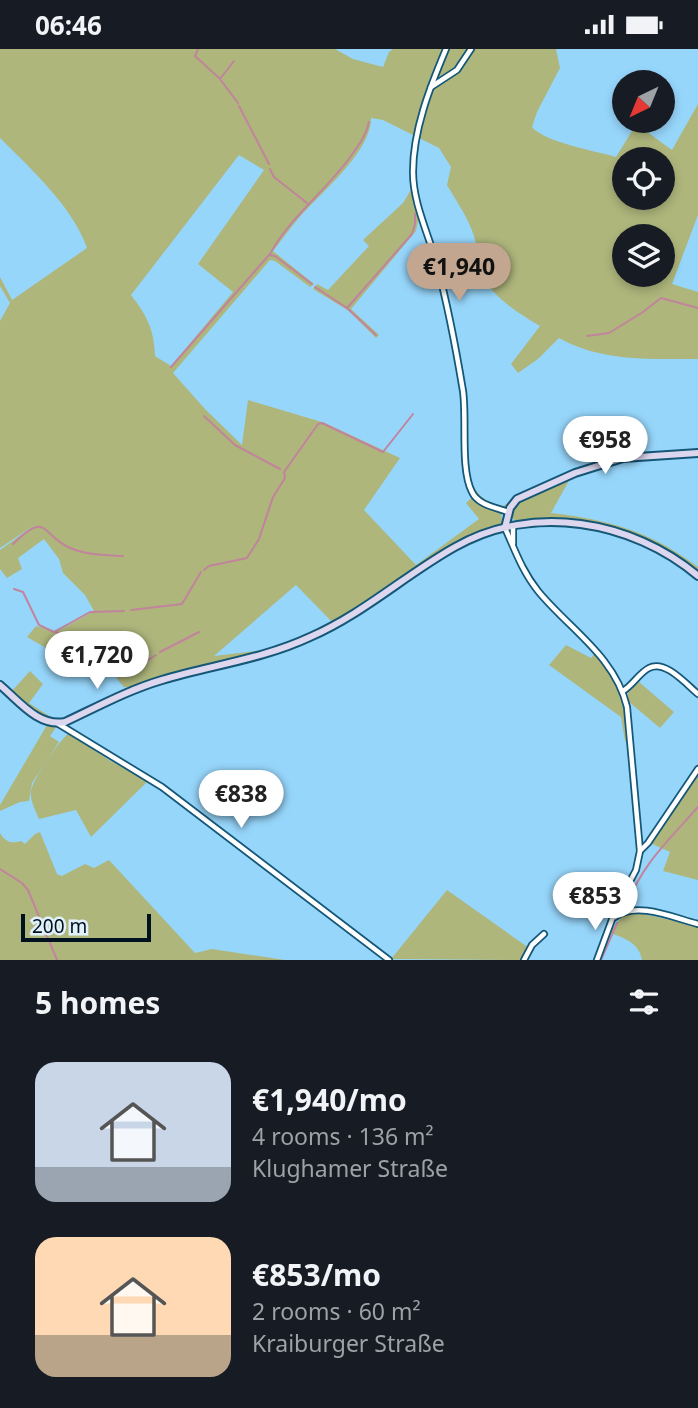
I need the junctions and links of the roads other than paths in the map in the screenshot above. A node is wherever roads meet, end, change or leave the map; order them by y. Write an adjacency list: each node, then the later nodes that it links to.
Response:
1 (446, 49): 3 (street)
2 (471, 49): 3 (street)
3 (430, 87): 5 (street)
4 (698, 453): 5 (main road)
5 (508, 512): 6 (main road); 7 (main road)
6 (513, 526): 7 (main road); 8 (street); 9 (main road)
7 (505, 528): 8 (street); 13 (main road)
8 (513, 545): 11 (street)
9 (698, 576)
10 (0, 685): 14 (main road)
11 (623, 691): 12 (street); 17 (street)
12 (698, 694)
13 (68, 720): 14 (main road); 15 (street)
14 (57, 723): 15 (street)
15 (70, 729): 21 (street)
16 (698, 769): 17 (street)
17 (640, 851): 18 (street)
18 (615, 917): 19 (street); 23 (street)
19 (698, 924)
20 (544, 934): 22 (street)
21 (390, 960)
22 (524, 960)
23 (597, 960)

